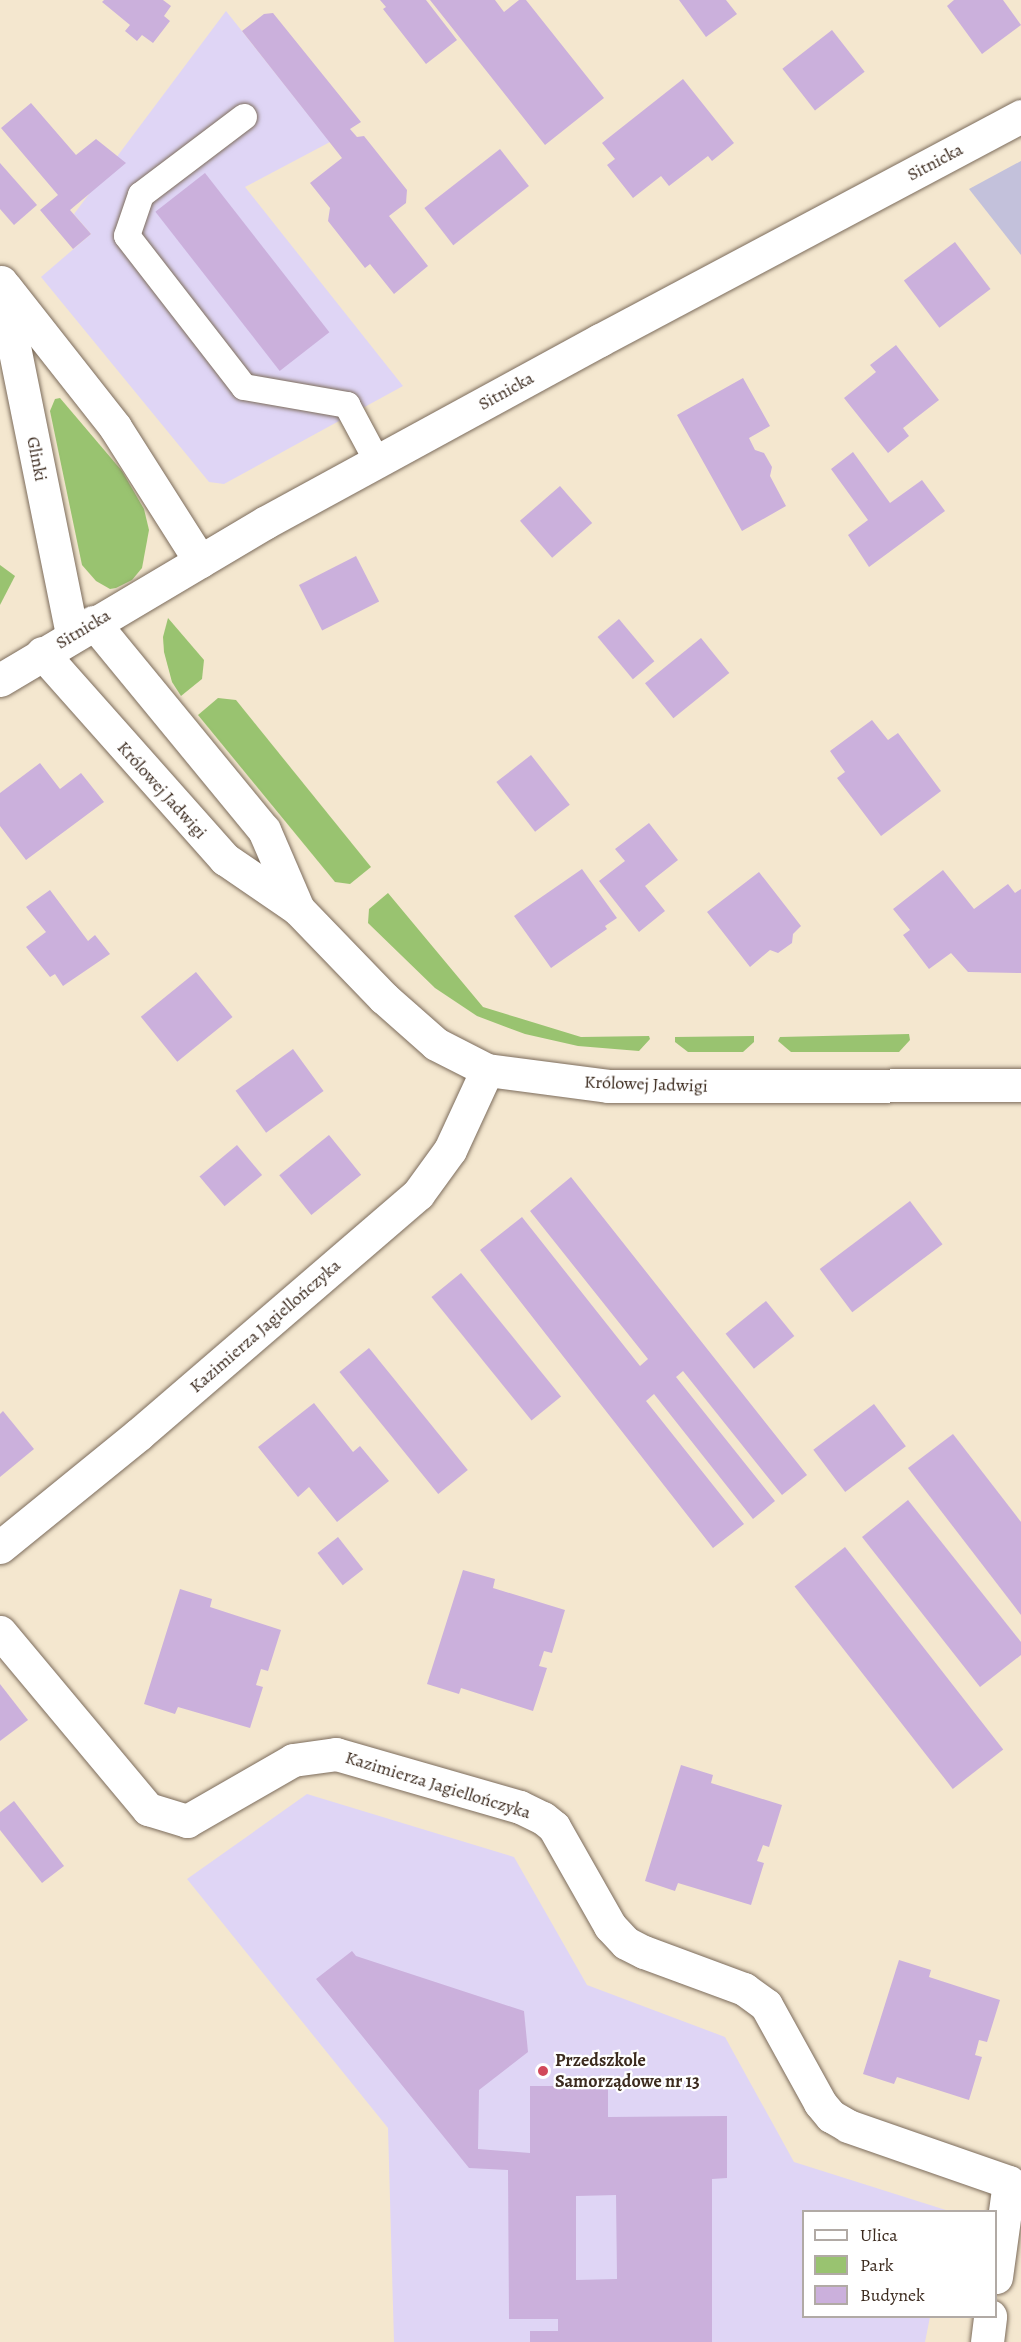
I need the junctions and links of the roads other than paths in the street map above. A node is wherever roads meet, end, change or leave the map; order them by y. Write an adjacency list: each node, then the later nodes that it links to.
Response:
1 (1021, 116): 4 (street, Sitnicka)
2 (244, 117): 4 (lane)
3 (1, 281): 5 (street, Glinki); 6 (street, Glinki)
4 (377, 461): 5 (street, Sitnicka)
5 (200, 561): 6 (street, Sitnicka)
6 (83, 629): 7 (street, Sitnicka); 9 (street, Królowej Jadwigi)
7 (42, 653): 8 (street, Sitnicka); 9 (street, Królowej Jadwigi)
8 (0, 680)
9 (298, 909): 10 (street, Królowej Jadwigi)
10 (487, 1070): 11 (street, Królowej Jadwigi); 12 (street, Kazimierza Jagiellończyka)
11 (1021, 1085)
12 (0, 1547)
13 (0, 1632): 14 (street, Kazimierza Jagiellończyka)
14 (997, 2270)
15 (990, 2318): 16 (street)
16 (987, 2342)

